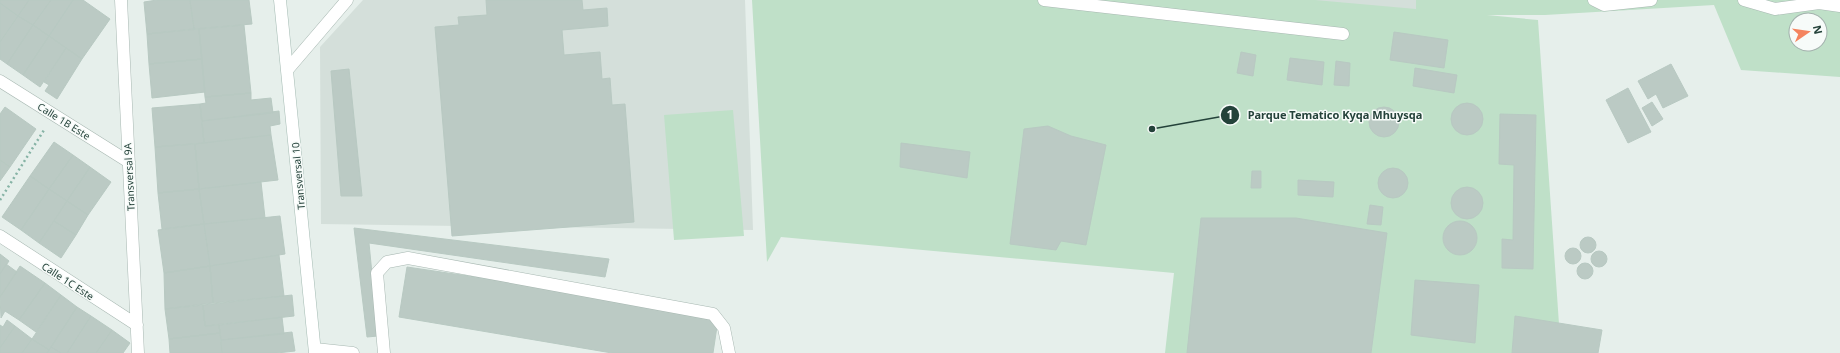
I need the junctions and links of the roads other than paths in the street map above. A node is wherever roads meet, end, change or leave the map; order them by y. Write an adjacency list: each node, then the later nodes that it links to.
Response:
1 (121, 0): 13 (street, Transversal 9A)
2 (280, 0): 11 (street, Transversal 10)
3 (347, 0): 11 (street)
4 (1044, 0): 10 (street)
5 (1594, 0): 6 (street)
6 (1651, 0)
7 (1744, 0): 8 (street)
8 (1823, 2): 9 (street)
9 (1840, 6)
10 (1343, 34)
11 (288, 69): 16 (street, Transversal 10)
12 (0, 80): 13 (street, Calle 1B Este)
13 (129, 162): 15 (street, Transversal 9A)
14 (0, 236): 15 (street, Calle 1C Este)
15 (137, 325): 17 (street, Transversal 9A)
16 (315, 351): 18 (street)
17 (138, 353)
18 (352, 353)
19 (384, 353): 20 (street)
20 (729, 353)

